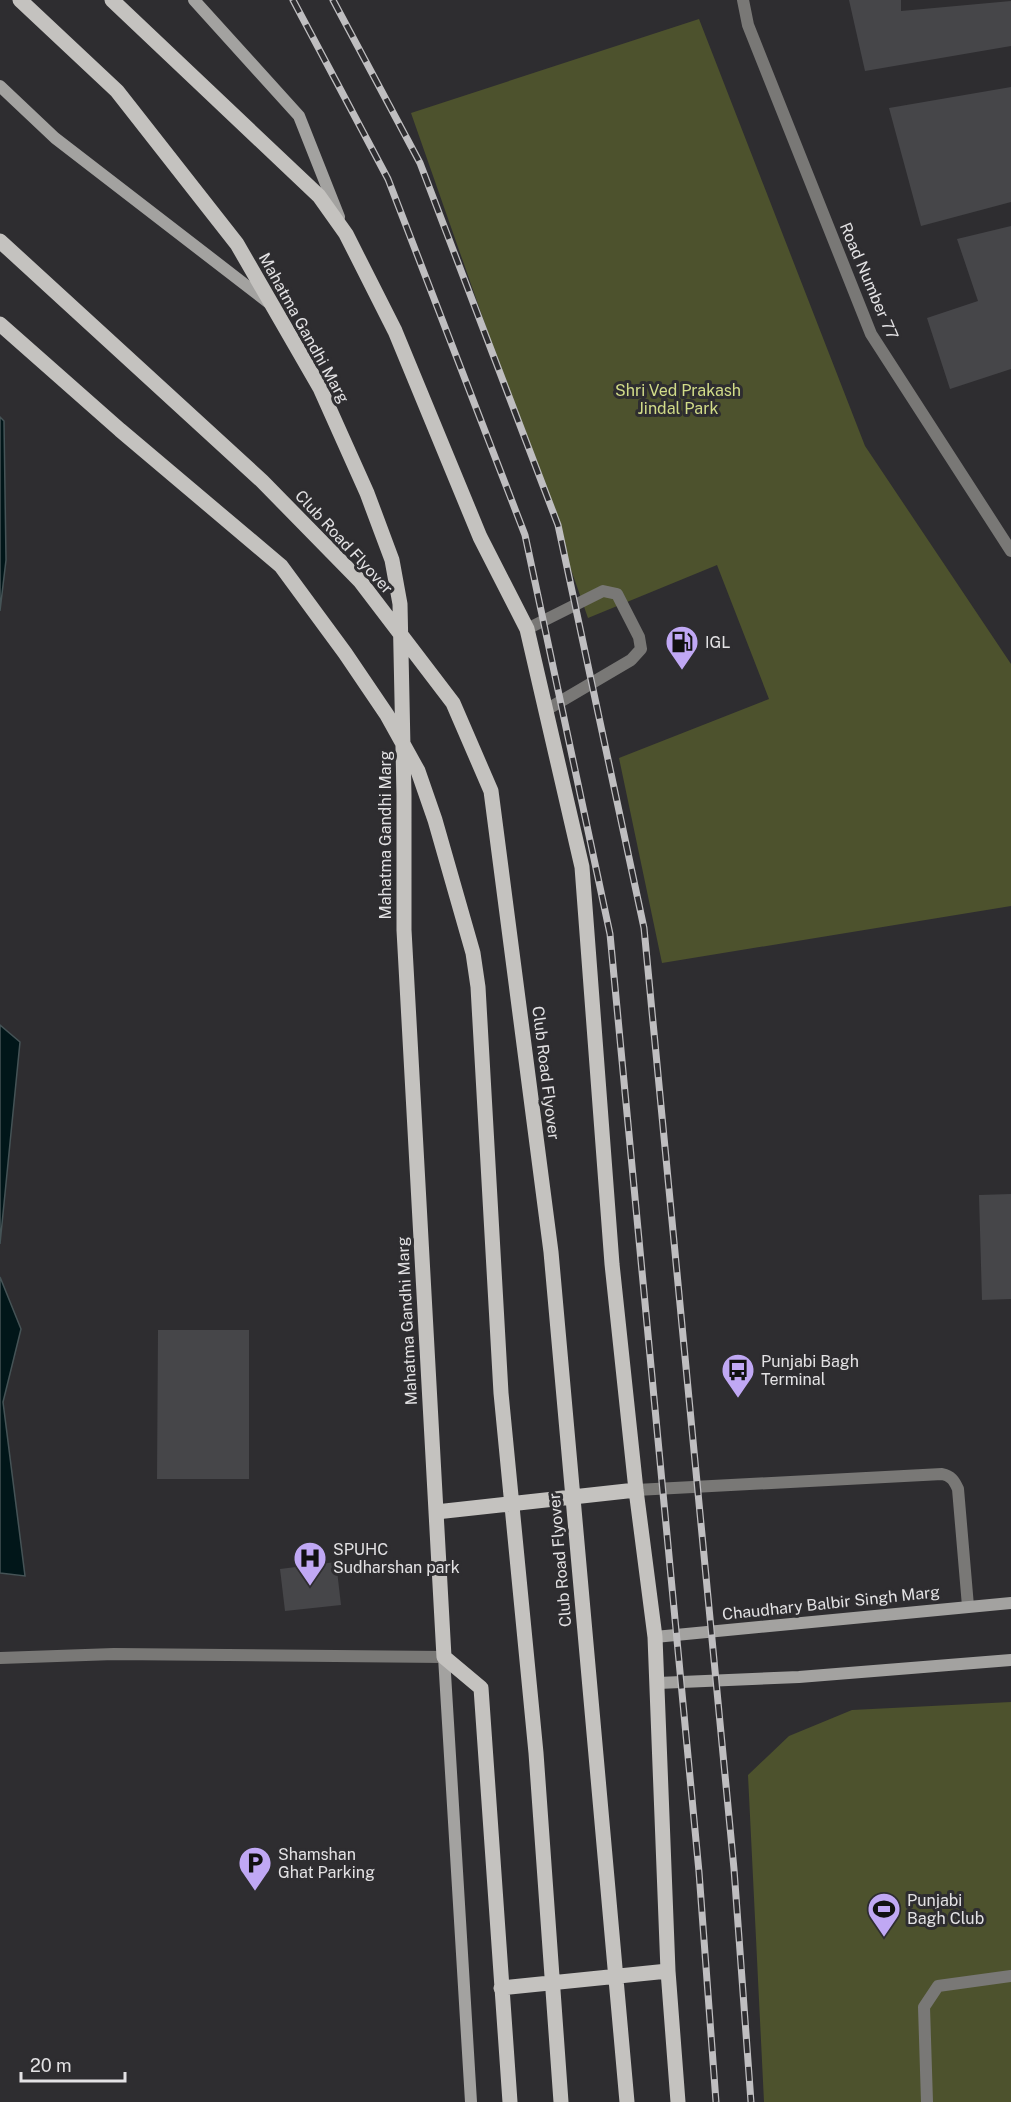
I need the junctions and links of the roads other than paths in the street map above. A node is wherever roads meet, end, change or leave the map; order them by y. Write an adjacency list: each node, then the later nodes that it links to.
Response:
1 (20, 0): 8 (main road, Mahatma Gandhi Marg)
2 (112, 0): 6 (main road)
3 (194, 0): 6 (street)
4 (743, 0): 10 (street, Road Number 77)
5 (0, 86): 8 (street)
6 (346, 234): 11 (main road)
7 (0, 241): 28 (main road, Club Road Flyover)
8 (273, 305): 14 (main road, Mahatma Gandhi Marg)
9 (0, 324): 27 (main road)
10 (1011, 551)
11 (527, 629): 12 (main road); 12 (street)
12 (546, 710): 13 (main road)
13 (636, 1490): 14 (main road); 16 (street); 17 (main road)
14 (436, 1512): 18 (main road, Mahatma Gandhi Marg)
15 (1011, 1603): 16 (street, Chaudhary Balbir Singh Marg)
16 (968, 1606): 17 (street, Chaudhary Balbir Singh Marg)
17 (655, 1637): 21 (main road)
18 (444, 1657): 19 (street); 24 (main road); 25 (street)
19 (0, 1658)
20 (1011, 1660): 21 (street)
21 (658, 1683): 22 (main road)
22 (668, 1971): 24 (main road); 29 (main road)
23 (1011, 1976): 30 (street)
24 (501, 1988): 26 (main road)
25 (471, 2102)
26 (510, 2102)
27 (561, 2102)
28 (627, 2102)
29 (678, 2102)
30 (927, 2102)

